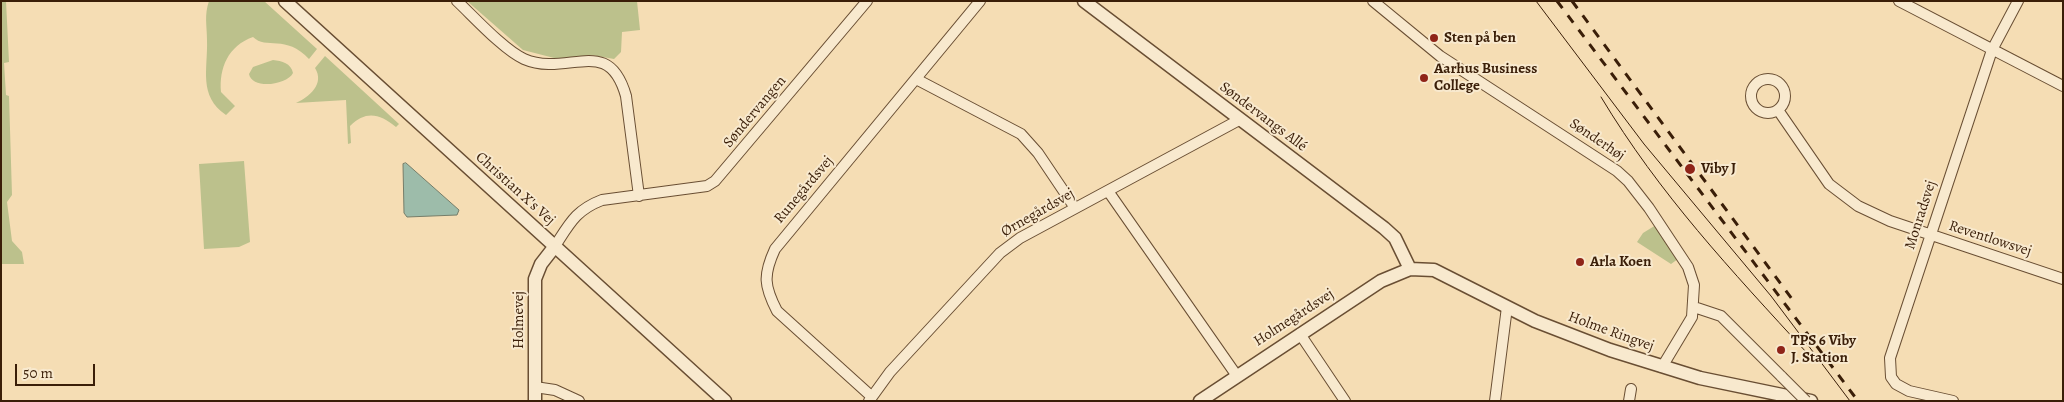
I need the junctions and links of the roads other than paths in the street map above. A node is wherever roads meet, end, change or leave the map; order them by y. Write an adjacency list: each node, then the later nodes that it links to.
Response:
1 (285, 1): 18 (street, Christian X's Vej)
2 (457, 1): 15 (street)
3 (867, 1): 15 (street, Søndervangen)
4 (980, 1): 10 (street, Runegårdsvej)
5 (1084, 1): 13 (street, Søndervangs Allé)
6 (1373, 1): 22 (street, Sønderhøj)
7 (1898, 1): 9 (street)
8 (2018, 1): 9 (street, Monradsvej)
9 (1992, 50): 11 (street); 17 (street, Monradsvej)
10 (916, 79): 16 (street); 28 (street, Runegårdsvej)
11 (2063, 86)
12 (1778, 110): 17 (street, Reventlowsvej)
13 (1239, 120): 14 (street, Ørnegårdsvej); 19 (street, Søndervangs Allé)
14 (1108, 190): 16 (street, Ørnegårdsvej); 25 (street)
15 (639, 196): 18 (street, Søndervangen)
16 (1075, 208): 28 (street, Ørnegårdsvej)
17 (1930, 235): 20 (street, Reventlowsvej); 38 (street, Monradsvej)
18 (554, 246): 26 (street, Holmevej); 31 (street, Christian X's Vej)
19 (1410, 269): 21 (street, Holme Ringvej); 23 (street, Holmegårdsvej)
20 (2063, 279)
21 (1507, 307): 24 (street, Holme Ringvej); 34 (street)
22 (1694, 307): 24 (street, Sønderhøj); 36 (street, bridge)
23 (1300, 334): 25 (street, Holmegårdsvej); 33 (street)
24 (1662, 367): 37 (street, Holme Ringvej)
25 (1237, 376): 32 (street, Holmegårdsvej)
26 (535, 387): 29 (street, Holmevej); 30 (street)
27 (1631, 389): 35 (street)
28 (870, 399)
29 (535, 401)
30 (579, 401)
31 (725, 401)
32 (1200, 401)
33 (1345, 401)
34 (1495, 401)
35 (1629, 401)
36 (1806, 401)
37 (1812, 401)
38 (1953, 401)

